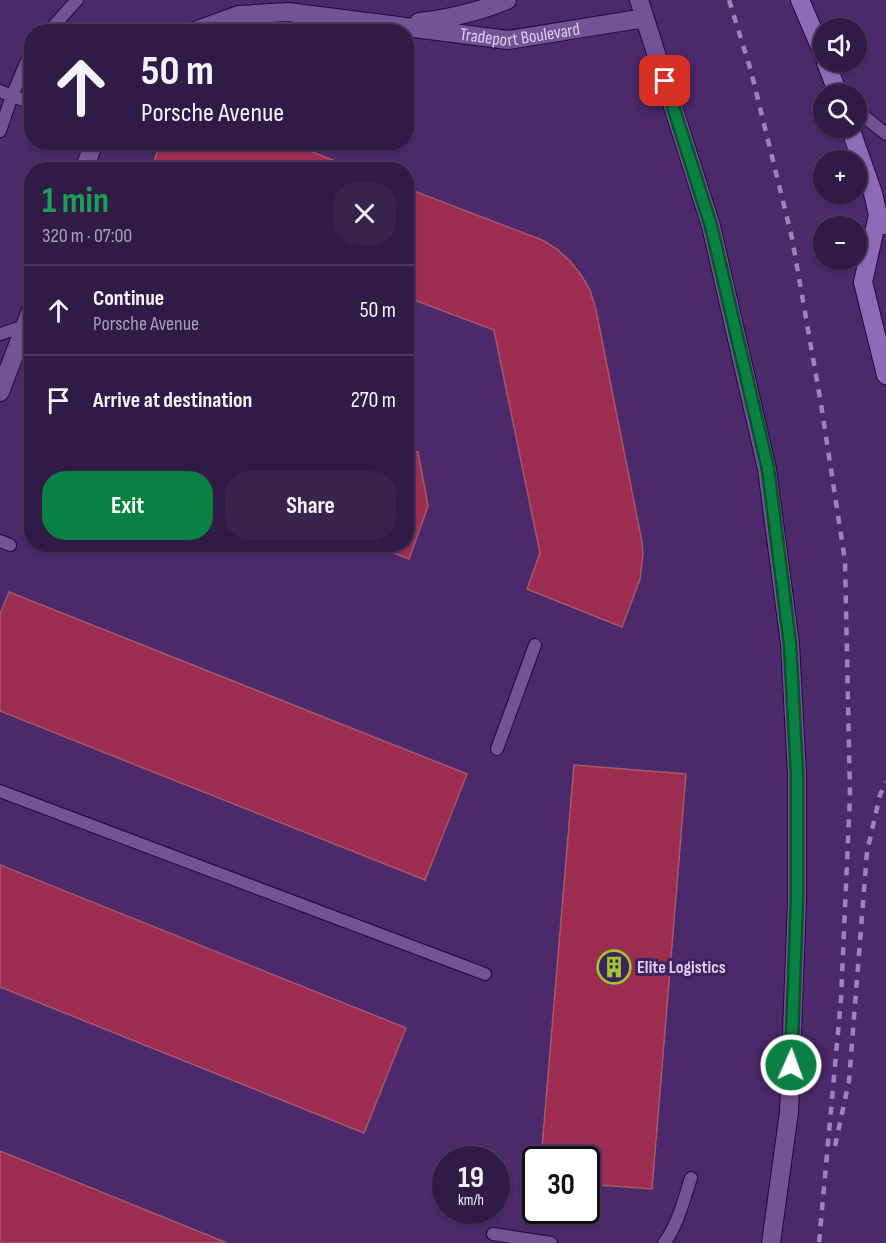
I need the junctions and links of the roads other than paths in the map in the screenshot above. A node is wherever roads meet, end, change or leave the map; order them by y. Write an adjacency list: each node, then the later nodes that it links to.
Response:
1 (77, 0): 6 (lane)
2 (507, 0): 9 (street, Tradeport Boulevard)
3 (639, 0): 5 (street)
4 (800, 0): 11 (main road)
5 (645, 18): 10 (street, Tradeport Boulevard); 34 (street)
6 (55, 24)
7 (216, 24): 8 (street, Tradeport Boulevard)
8 (386, 24)
9 (404, 24)
10 (414, 28)
11 (813, 30)
12 (24, 66): 13 (lane)
13 (6, 93): 14 (lane); 16 (lane)
14 (24, 100)
15 (867, 119): 17 (lane)
16 (0, 131)
17 (886, 134)
18 (855, 138): 19 (main road)
19 (879, 192): 20 (main road)
20 (882, 222): 24 (main road)
21 (24, 326): 23 (lane)
22 (24, 329): 25 (street)
23 (0, 334)
24 (886, 375)
25 (0, 392)
26 (535, 645): 27 (lane)
27 (497, 749)
28 (0, 791): 29 (lane)
29 (485, 974)
30 (691, 1178): 33 (lane)
31 (493, 1234): 32 (lane)
32 (551, 1243)
33 (664, 1243)
34 (771, 1243)

